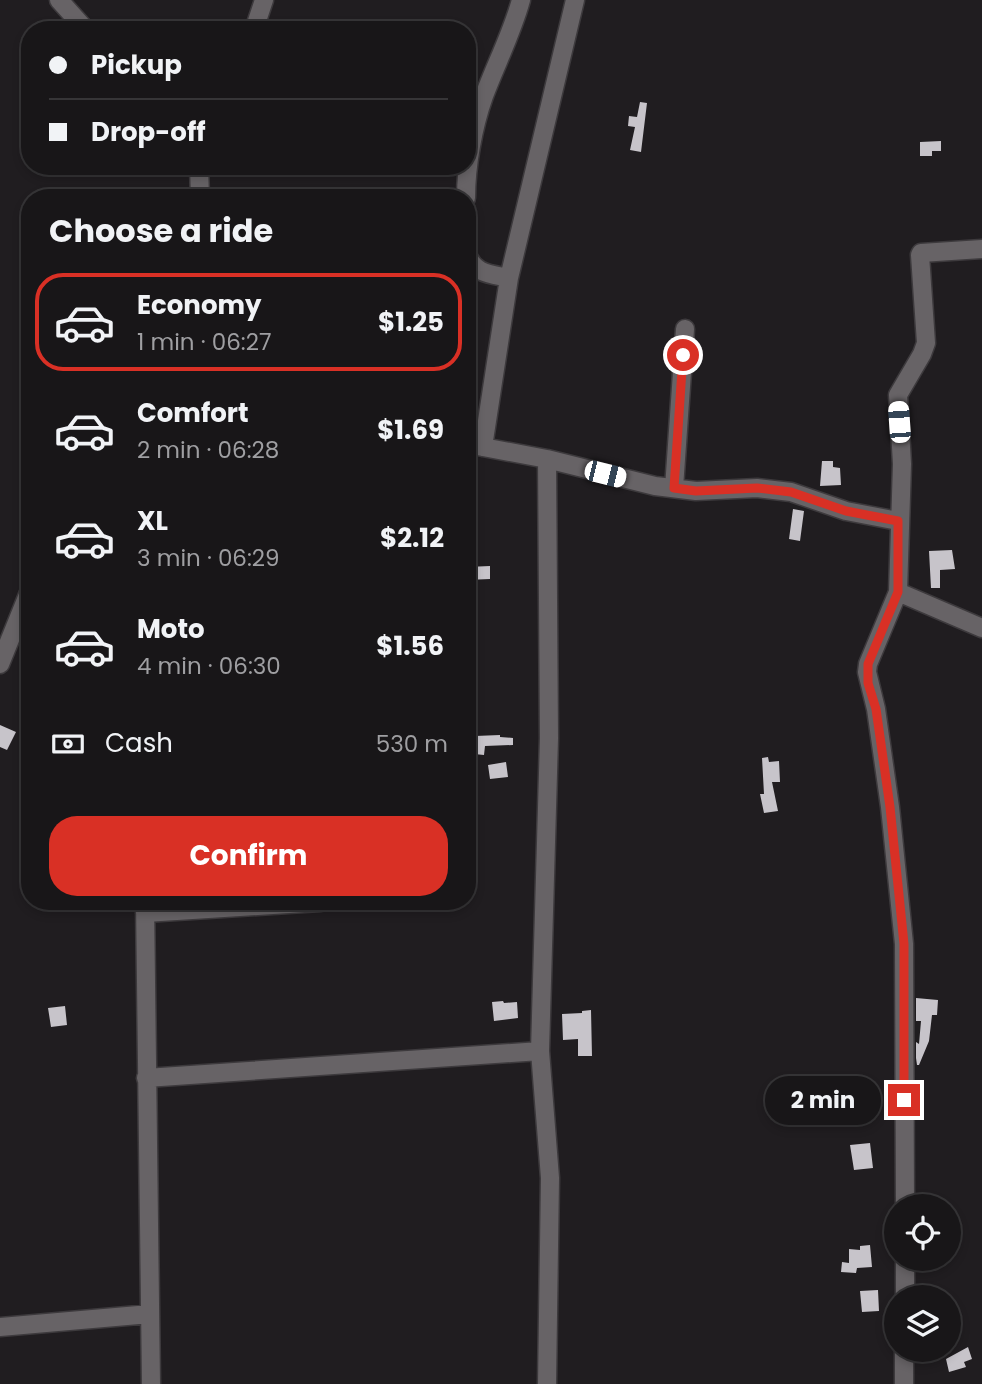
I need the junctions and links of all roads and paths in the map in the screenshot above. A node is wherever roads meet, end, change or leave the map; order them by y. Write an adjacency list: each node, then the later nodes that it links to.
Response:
1 (59, 0): 5 (street)
2 (264, 0): 6 (street)
3 (521, 0): 7 (street)
4 (575, 0): 10 (street)
5 (78, 21)
6 (257, 21)
7 (476, 131)
8 (982, 249): 16 (street)
9 (476, 270): 10 (street)
10 (509, 278): 12 (street)
11 (685, 329): 15 (street)
12 (476, 440)
13 (476, 445): 14 (street)
14 (547, 459): 15 (street); 22 (street)
15 (674, 488): 16 (street)
16 (898, 521): 17 (street)
17 (898, 592): 19 (street); 24 (street)
18 (21, 613): 20 (street)
19 (982, 628)
20 (0, 664)
21 (145, 910): 23 (street)
22 (540, 1051): 23 (street); 29 (street)
23 (146, 1078): 25 (street)
24 (905, 1194)
25 (150, 1314): 26 (street); 28 (street)
26 (0, 1327)
27 (904, 1362): 30 (street)
28 (151, 1384)
29 (547, 1384)
30 (904, 1384)

